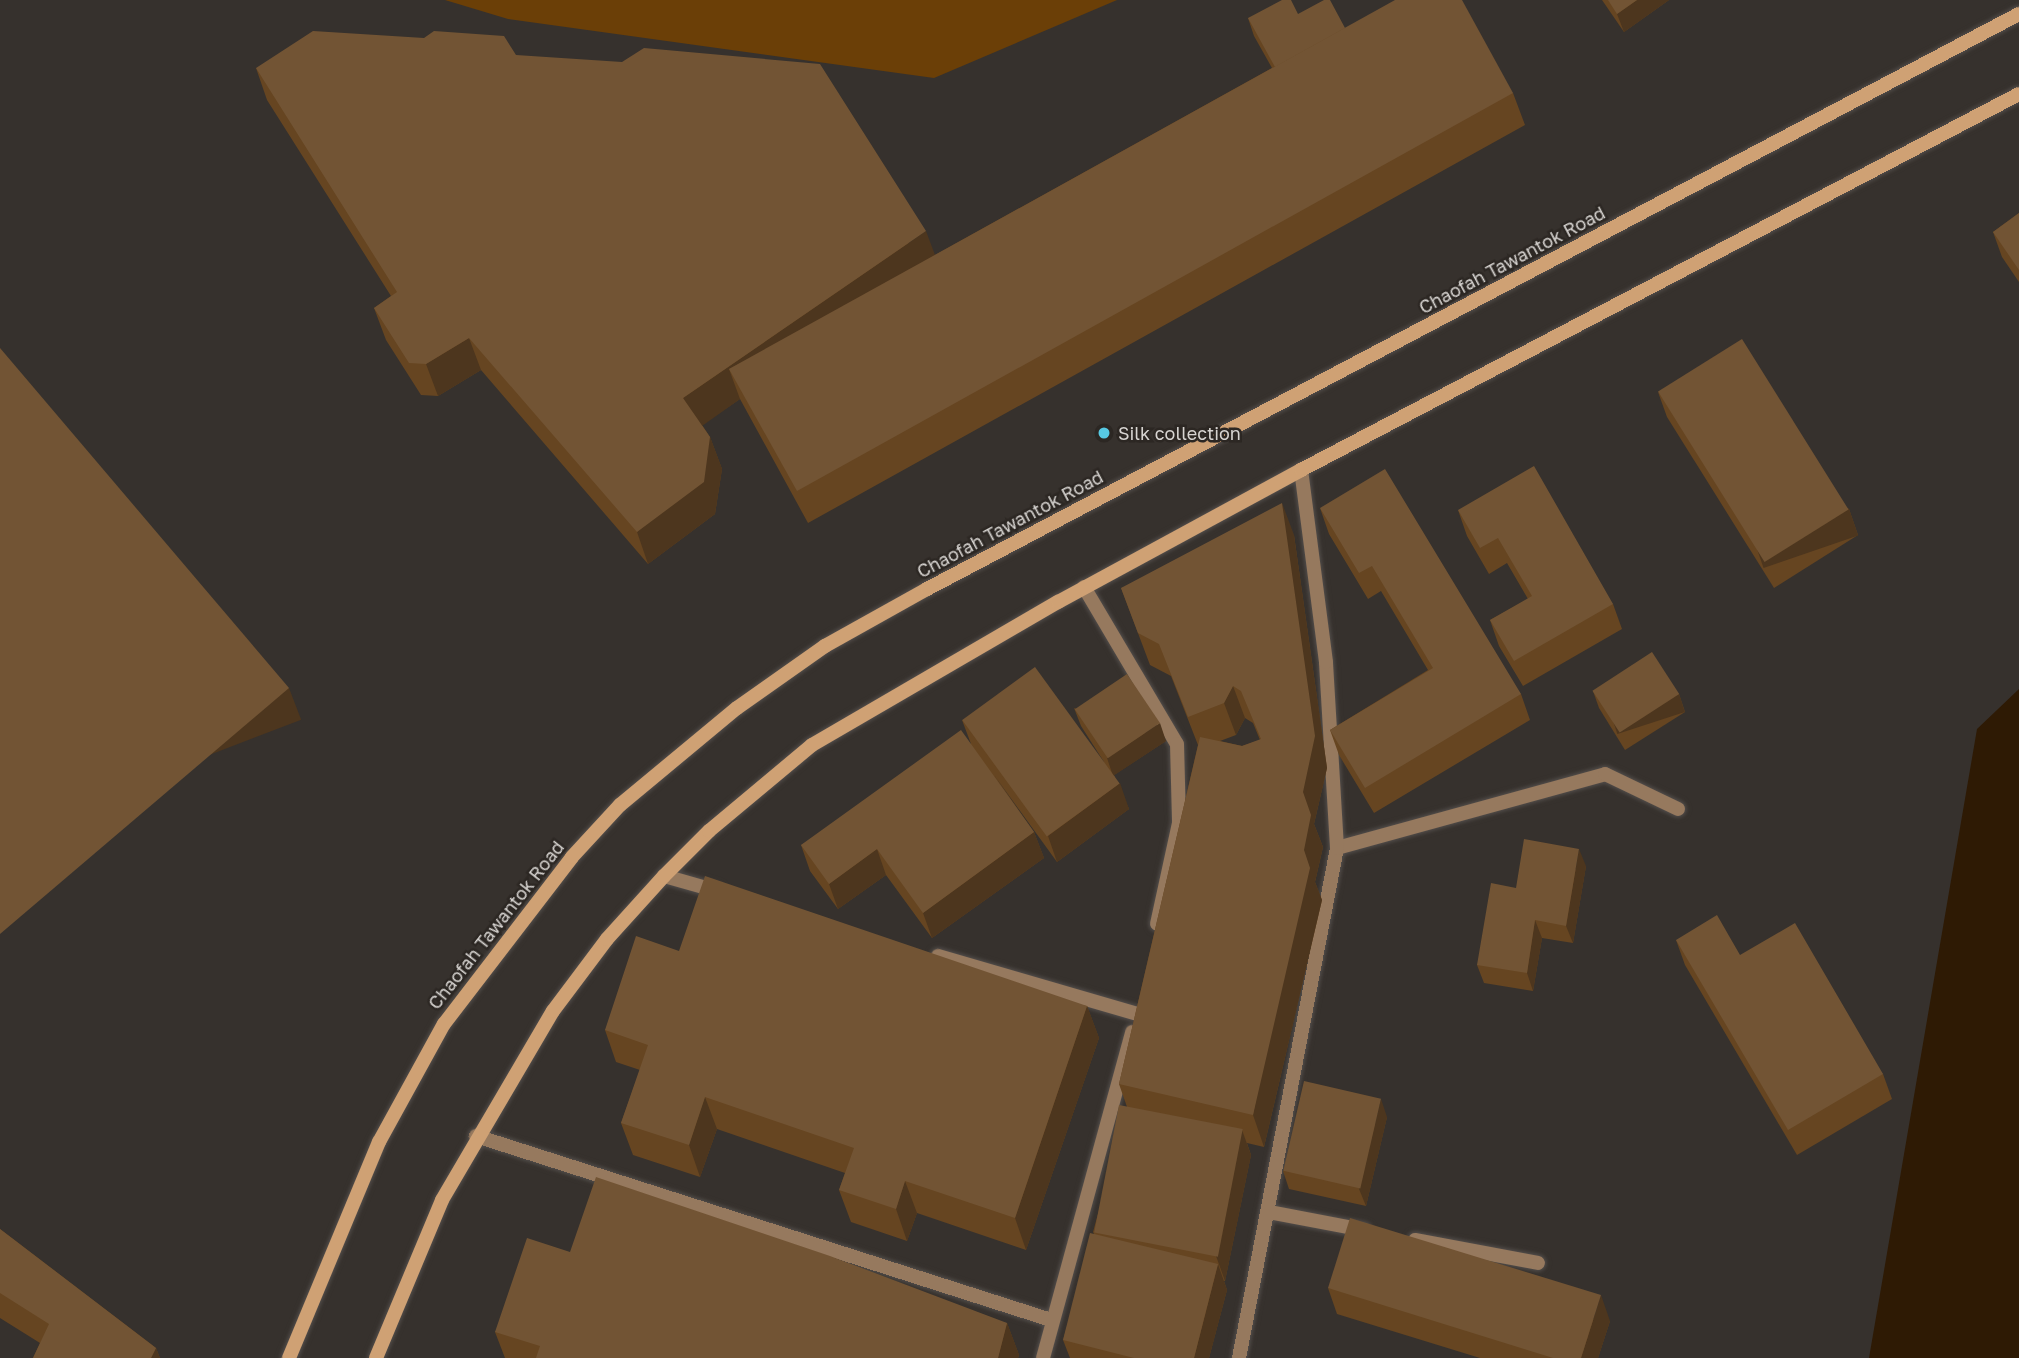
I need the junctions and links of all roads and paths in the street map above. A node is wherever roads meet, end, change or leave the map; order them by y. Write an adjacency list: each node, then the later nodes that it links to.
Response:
1 (2019, 14): 17 (main road, Chaofah Tawantok Road)
2 (2019, 94): 3 (main road)
3 (1301, 470): 4 (main road); 6 (street)
4 (1084, 587): 7 (main road); 9 (street)
5 (1678, 809): 6 (street)
6 (1337, 848): 12 (street)
7 (664, 876): 8 (street); 11 (main road)
8 (730, 895)
9 (1152, 946)
10 (927, 953): 16 (street)
11 (476, 1136): 16 (street); 18 (main road)
12 (1269, 1212): 13 (street); 20 (street)
13 (1377, 1232)
14 (1404, 1238): 15 (street)
15 (1538, 1263)
16 (1051, 1320): 19 (street)
17 (289, 1358)
18 (376, 1358)
19 (1043, 1358)
20 (1239, 1358)

